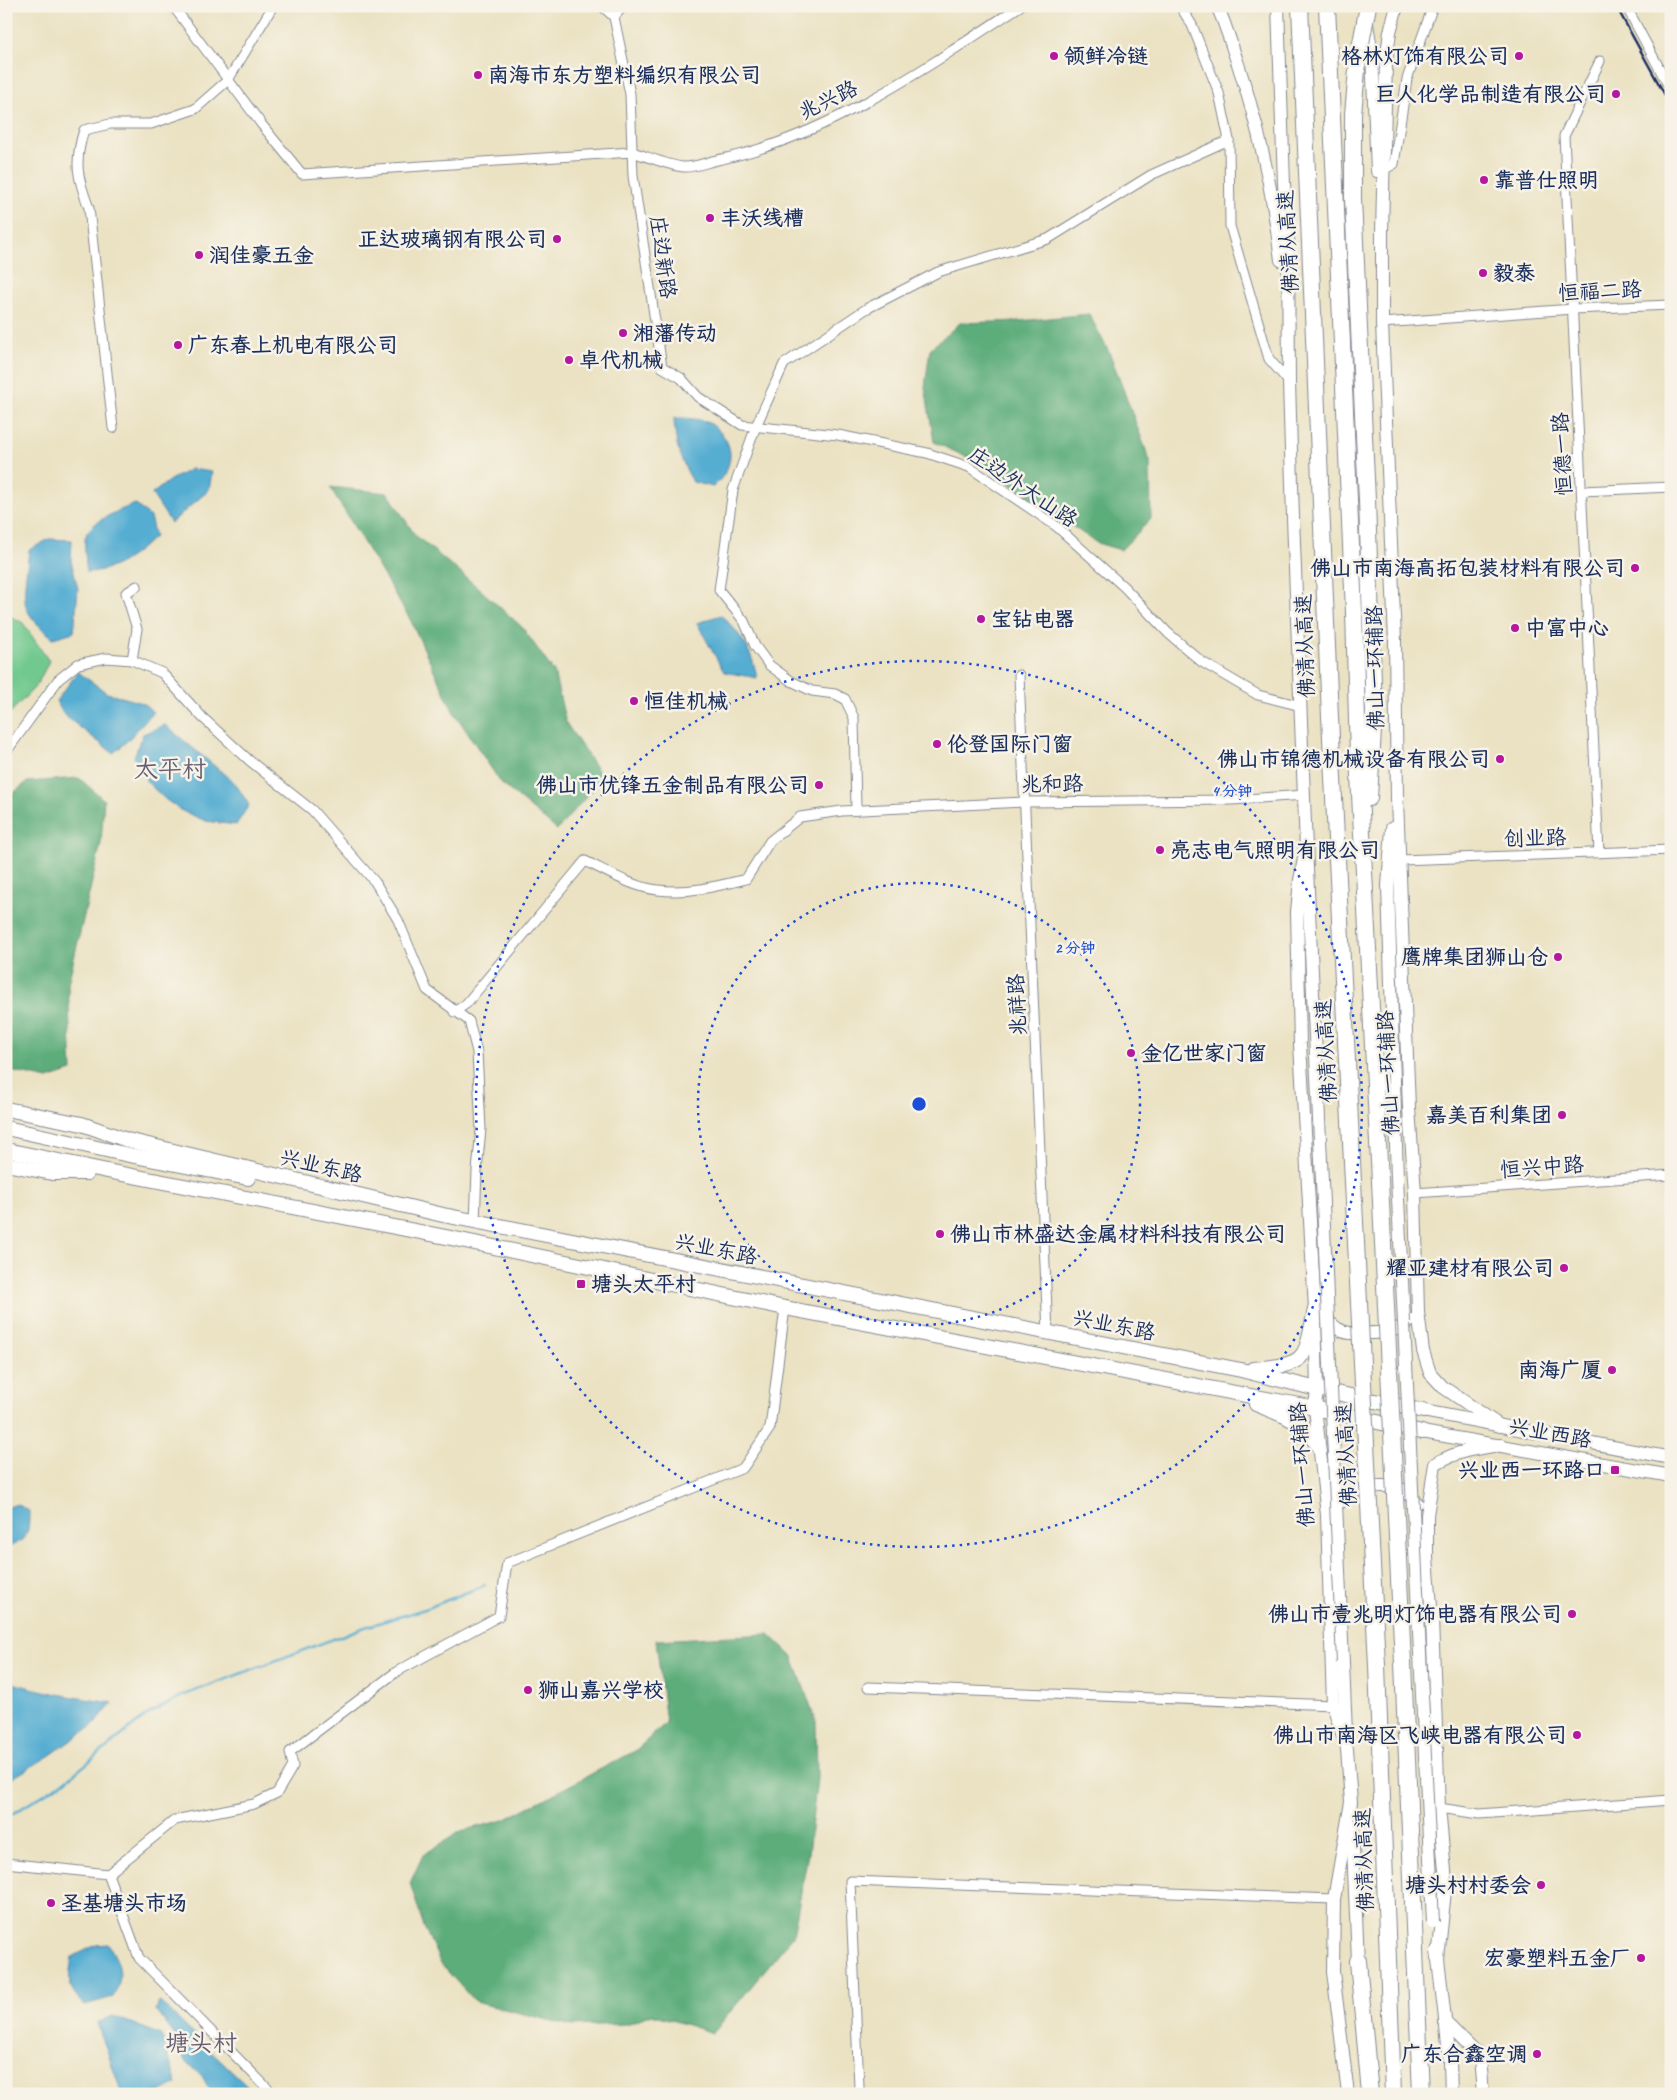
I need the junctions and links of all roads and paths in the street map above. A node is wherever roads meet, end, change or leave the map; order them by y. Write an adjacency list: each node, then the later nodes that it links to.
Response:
1 (172, 6): 20 (street)
2 (273, 6): 20 (street)
3 (602, 6): 17 (street)
4 (623, 6): 17 (street)
5 (1020, 6): 23 (street, 兆兴路)
6 (1180, 6): 22 (street)
7 (1208, 6): 19 (main road)
8 (1217, 6): 19 (main road)
9 (1278, 6): 28 (main road)
10 (1300, 6): 93 (highway, 佛清从高速, bridge)
11 (1327, 6): 49 (highway)
12 (1364, 6): 25 (main road)
13 (1368, 6): 49 (highway, bridge)
14 (1397, 6): 24 (main road)
15 (1433, 6): 24 (street)
16 (1626, 6): 21 (street)
17 (614, 17): 23 (street, 庄边新路)
18 (1600, 61): 27 (street, 恒德一路)
19 (1237, 63): 28 (main road)
20 (228, 80): 23 (street, 兆兴路); 33 (street)
21 (1671, 90)
22 (1229, 140): 31 (street); 32 (street)
23 (632, 152): 30 (street, 庄边新路)
24 (1384, 169): 25 (main road)
25 (1382, 233): 29 (main road, 佛山一环辅路)
26 (1671, 305): 27 (street, 恒福二路)
27 (1573, 309): 29 (street, 恒福二路); 35 (street, 恒德一路)
28 (1288, 318): 31 (main road, 佛山一环辅路)
29 (1382, 323): 42 (main road, 佛山一环辅路)
30 (662, 367): 32 (street, 庄边外大山路)
31 (1289, 382): 39 (main road, 佛山一环辅路)
32 (756, 426): 39 (street, 庄边外大山路); 44 (street)
33 (113, 428)
34 (1671, 487): 35 (street)
35 (1582, 491): 47 (street, 恒德一路)
36 (137, 586): 37 (street)
37 (132, 660): 40 (street); 50 (street)
38 (1019, 675): 43 (street, 兆祥路)
39 (1301, 706): 41 (main road, 佛山一环辅路)
40 (6, 752)
41 (1305, 795): 43 (street, 兆和路); 45 (main road, 佛山一环辅路)
42 (1397, 799): 48 (main road, 佛山一环辅路); 86 (main road, bridge)
43 (1025, 802): 44 (street, 兆和路); 63 (street, 兆祥路)
44 (856, 810): 50 (street, 兆和路)
45 (1306, 848): 61 (main road, 佛山一环辅路); 79 (main road, 佛山一环辅路, bridge)
46 (1671, 850): 47 (street, 创业路)
47 (1599, 854): 48 (street, 创业路)
48 (1400, 860): 57 (main road, 佛山一环辅路)
49 (1364, 876): 94 (highway, bridge)
50 (454, 1012): 59 (street)
51 (6, 1109): 58 (main road, 兴业东路)
52 (6, 1128): 58 (main road)
53 (6, 1150): 55 (main road, 兴业东路)
54 (6, 1164): 55 (main road)
55 (112, 1172): 60 (main road, 兴业东路)
56 (1671, 1175): 57 (street, 恒兴中路)
57 (1415, 1193): 62 (main road, 佛山一环辅路)
58 (443, 1215): 59 (main road, 兴业东路)
59 (475, 1222): 63 (main road, 兴业东路)
60 (784, 1308): 66 (main road, 兴业东路); 84 (street)
61 (1316, 1309): 62 (main road); 64 (main road); 65 (main road, 佛山一环辅路)
62 (1418, 1312): 69 (main road, 佛山一环辅路)
63 (1048, 1333): 64 (main road, 兴业东路)
64 (1241, 1370): 65 (main road, 兴业东路)
65 (1317, 1389): 67 (main road, 佛山一环辅路); 68 (main road, 兴业东路)
66 (1225, 1392): 67 (main road, 兴业东路); 71 (main road)
67 (1315, 1408): 70 (main road, 兴业东路); 71 (main road, 佛山一环辅路)
68 (1423, 1411): 69 (main road, 兴业西路)
69 (1500, 1426): 73 (main road, 兴业西路)
70 (1422, 1432): 72 (main road, 兴业西路)
71 (1318, 1445): 75 (main road, 佛山一环辅路)
72 (1502, 1445): 74 (main road, 兴业西路); 76 (main road)
73 (1671, 1458)
74 (1671, 1476)
75 (1326, 1514): 76 (main road); 78 (main road, 佛山一环辅路)
76 (1427, 1515): 82 (main road)
77 (868, 1687): 78 (street)
78 (1333, 1705): 79 (main road, 佛山一环辅路)
79 (1347, 1749): 81 (main road, 佛山一环辅路)
80 (1671, 1800): 82 (street)
81 (1351, 1802): 85 (main road, 佛山一环辅路); 87 (main road)
82 (1439, 1808): 86 (main road)
83 (6, 1863): 84 (street)
84 (108, 1874): 89 (street)
85 (1334, 1899): 90 (street); 91 (main road, 佛山一环辅路)
86 (1438, 1960): 88 (main road)
87 (1358, 1961): 92 (highway)
88 (1445, 2022): 95 (main road); 96 (main road)
89 (273, 2094)
90 (858, 2094)
91 (1348, 2094)
92 (1370, 2094)
93 (1393, 2094)
94 (1420, 2094)
95 (1451, 2094)
96 (1484, 2094)

